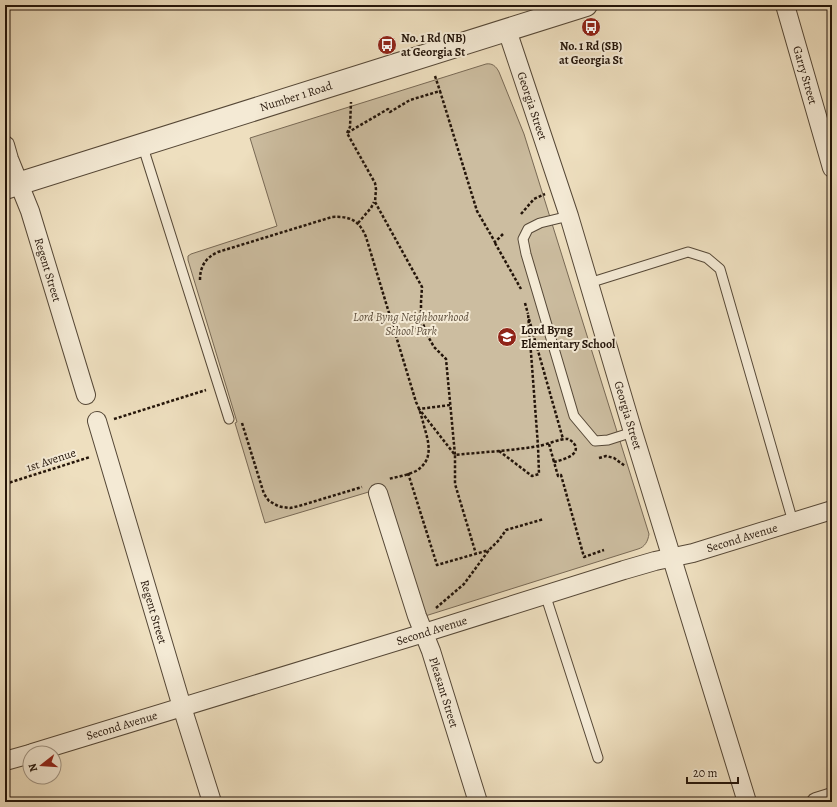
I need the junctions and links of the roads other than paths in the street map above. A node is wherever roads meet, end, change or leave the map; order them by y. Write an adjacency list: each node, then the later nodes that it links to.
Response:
1 (586, 5): 3 (street, Number 1 Road)
2 (785, 5): 6 (street, Garry Street)
3 (507, 30): 4 (street, Number 1 Road); 8 (street, Georgia Street)
4 (142, 144): 7 (street, Number 1 Road); 11 (lane)
5 (5, 145): 7 (street, Regent Street)
6 (832, 168)
7 (12, 186): 10 (street, Regent Street)
8 (569, 216): 9 (street, Georgia Street); 13 (lane)
9 (589, 283): 13 (street, Georgia Street); 16 (lane)
10 (86, 395)
11 (229, 420)
12 (98, 423): 20 (street, Regent Street)
13 (633, 432): 17 (street, Georgia Street)
14 (376, 486): 19 (street, Pleasant Street)
15 (832, 510): 16 (street, Second Avenue)
16 (793, 522): 17 (street, Second Avenue)
17 (672, 558): 18 (street, Second Avenue); 28 (street, Georgia Street)
18 (545, 594): 19 (street, Second Avenue); 23 (lane)
19 (424, 633): 20 (street, Second Avenue); 27 (street, Pleasant Street)
20 (182, 707): 21 (street, Second Avenue); 26 (street, Regent Street)
21 (57, 745)
22 (22, 756): 24 (street, Second Avenue)
23 (598, 758)
24 (5, 761)
25 (832, 797): 29 (street)
26 (212, 802)
27 (478, 802)
28 (747, 802)
29 (816, 802)

